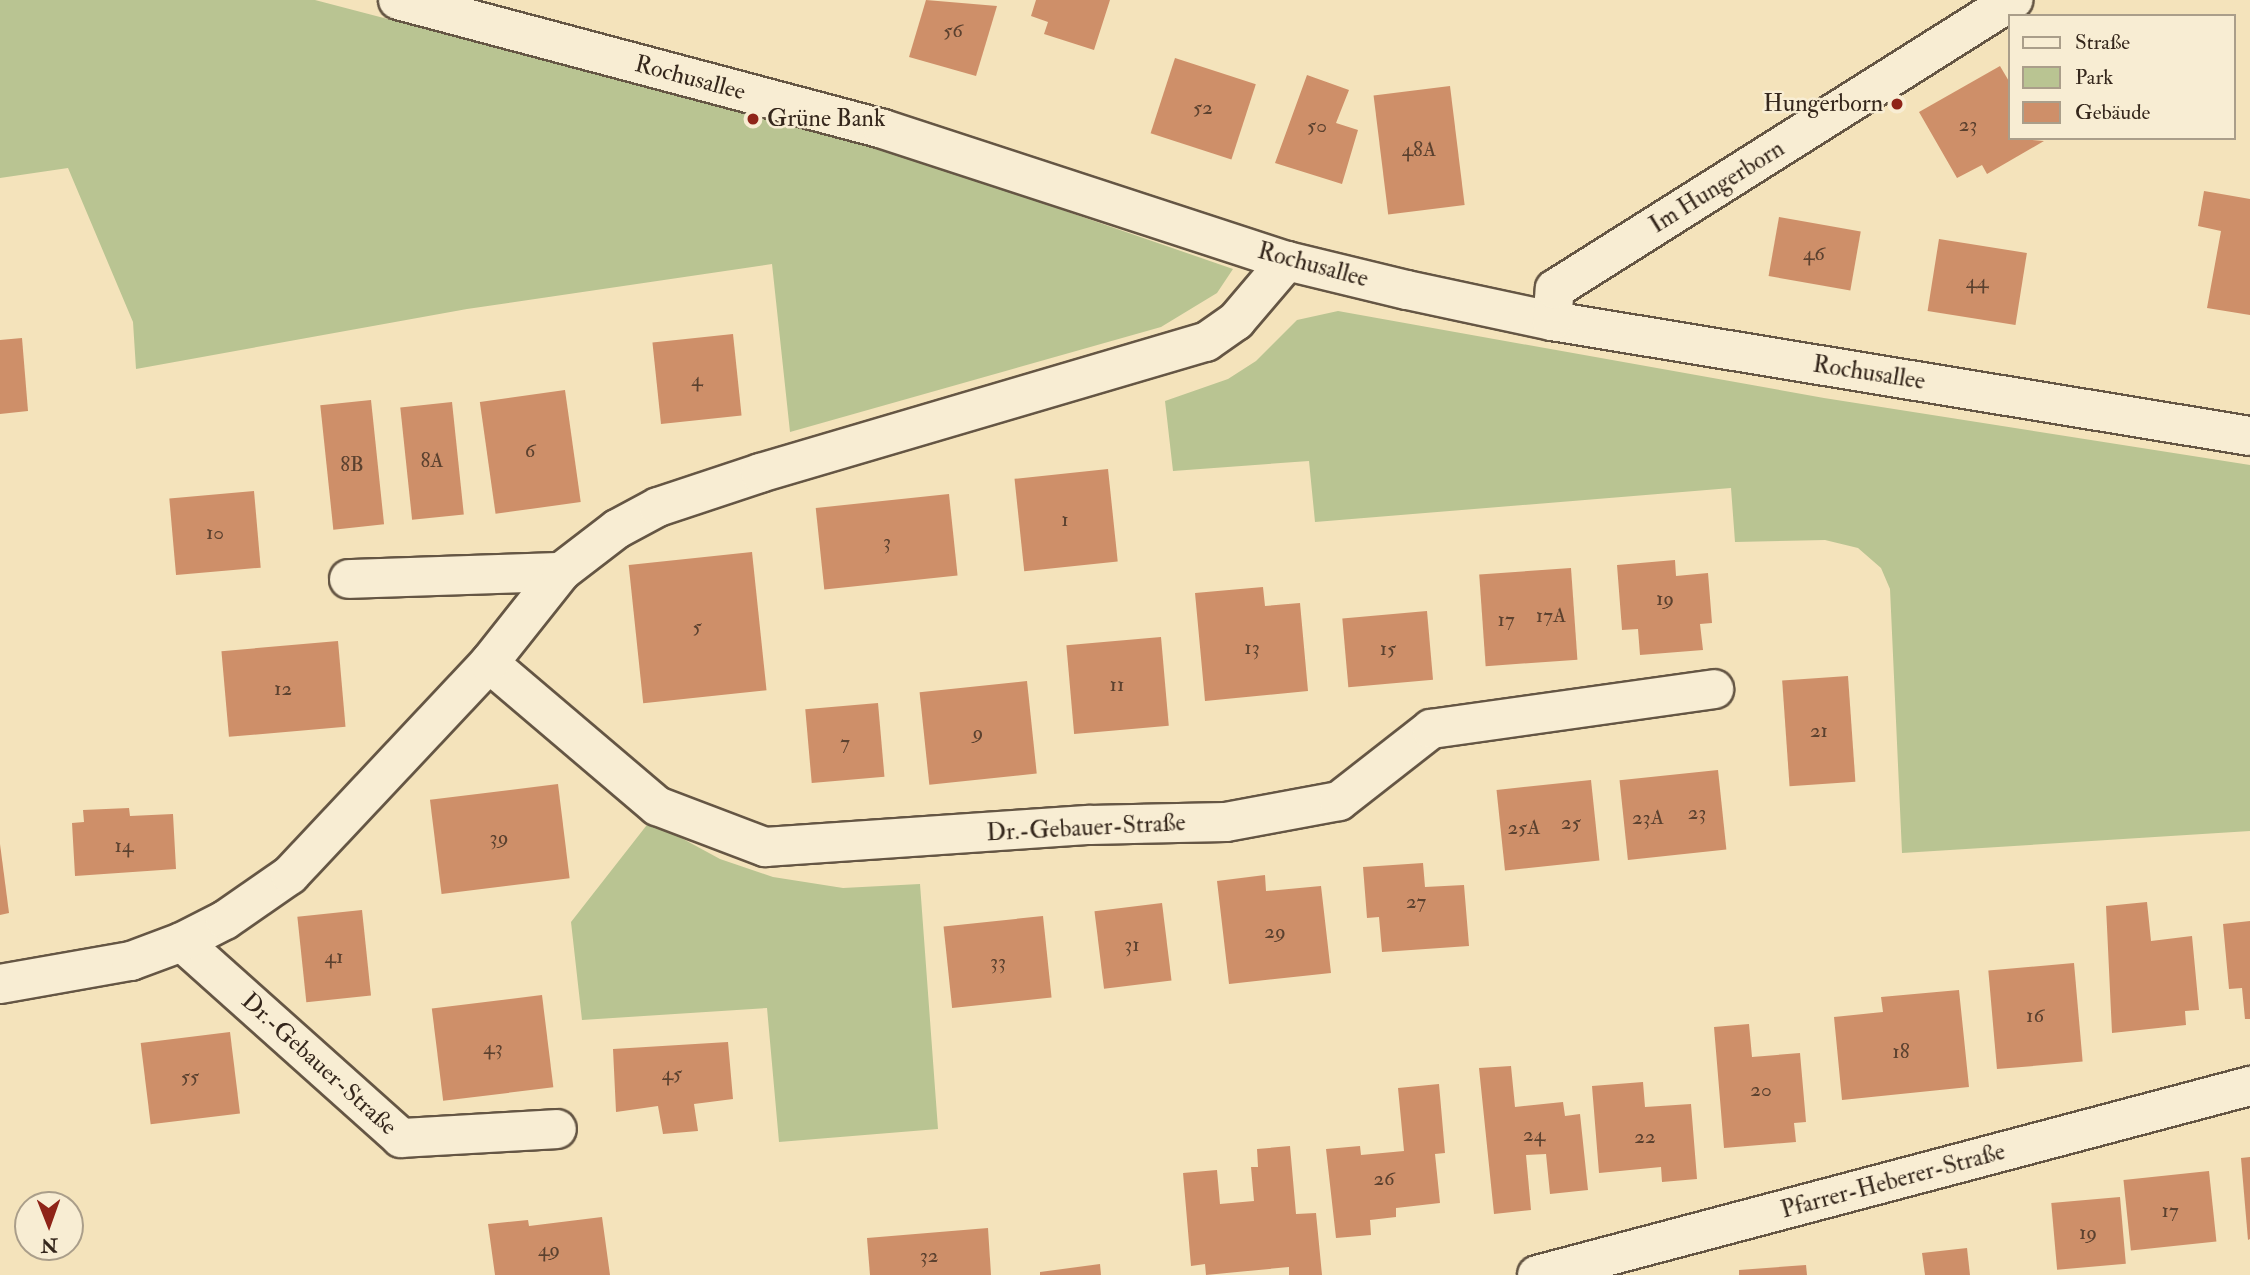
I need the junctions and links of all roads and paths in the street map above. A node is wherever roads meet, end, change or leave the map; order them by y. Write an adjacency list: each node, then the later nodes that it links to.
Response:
1 (398, 0): 3 (street, Rochusallee)
2 (2013, 0): 4 (street, Im Hungerborn)
3 (1287, 261): 4 (street, Rochusallee); 6 (street)
4 (1552, 321): 5 (street, Rochusallee)
5 (2250, 436)
6 (561, 572): 7 (street); 8 (street)
7 (349, 579)
8 (489, 663): 9 (street, Dr.-Gebauer-Straße); 10 (street)
9 (1714, 689)
10 (182, 942): 11 (street); 13 (street, Dr.-Gebauer-Straße)
11 (0, 984)
12 (2250, 1086): 14 (street, Pfarrer-Heberer-Straße)
13 (557, 1129)
14 (1537, 1275)

